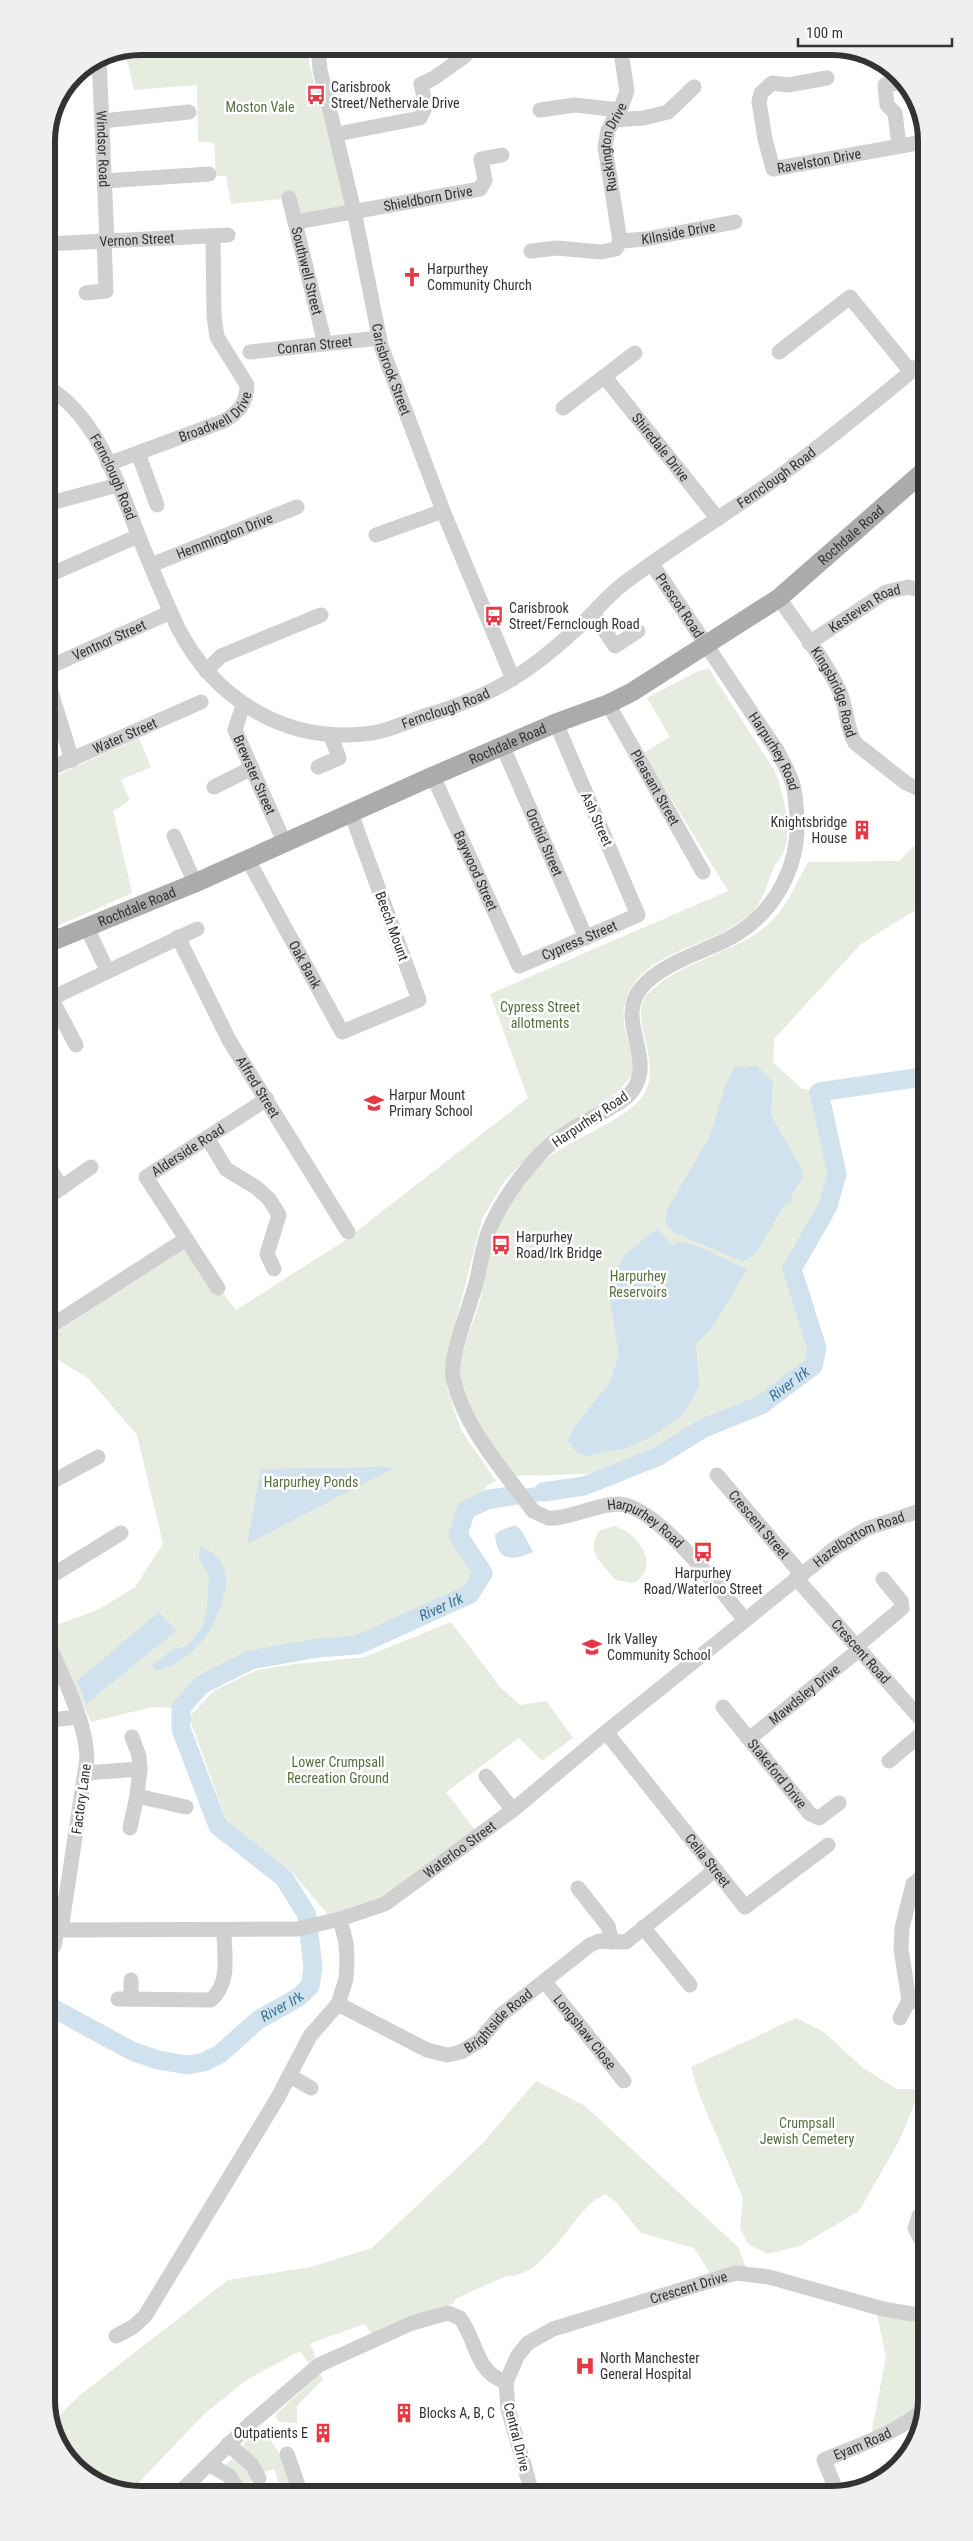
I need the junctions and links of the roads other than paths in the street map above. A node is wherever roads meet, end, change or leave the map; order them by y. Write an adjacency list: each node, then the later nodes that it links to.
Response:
1 (319, 55): 12 (street, Carisbrook Street)
2 (622, 55): 10 (street, Ruskington Drive)
3 (465, 56): 12 (street)
4 (99, 67): 11 (street, Windsor Road)
5 (823, 76): 14 (street, Ravelston Drive)
6 (897, 83): 14 (street)
7 (692, 93): 10 (street)
8 (540, 110): 10 (street)
9 (188, 112): 11 (street)
10 (617, 115): 25 (street, Ruskington Drive)
11 (102, 120): 17 (street, Windsor Road)
12 (337, 134): 19 (street, Carisbrook Street)
13 (918, 143): 14 (street, Ravelston Drive)
14 (899, 145)
15 (502, 155): 19 (street, Shieldborn Drive)
16 (209, 174): 17 (street)
17 (105, 181): 23 (street, Windsor Road)
18 (289, 198): 20 (street, Southwell Street)
19 (354, 211): 20 (street); 28 (street, Carisbrook Street)
20 (296, 222): 29 (street, Southwell Street)
21 (735, 222): 25 (street, Kilnside Drive)
22 (220, 235): 23 (street, Vernon Street); 38 (street, Broadwell Drive)
23 (106, 241): 24 (street, Vernon Street); 27 (street, Windsor Road)
24 (55, 244)
25 (618, 245): 26 (street, Kilnside Drive)
26 (530, 251)
27 (86, 293)
28 (379, 338): 29 (street, Conran Street); 45 (street, Carisbrook Street)
29 (325, 344): 30 (street, Conran Street)
30 (250, 352)
31 (779, 352): 34 (street)
32 (635, 353): 35 (street)
33 (918, 366): 34 (street, Fernclough Road)
34 (911, 372): 46 (street, Fernclough Road)
35 (604, 376): 37 (street); 46 (street, Shiredale Drive)
36 (55, 393): 39 (street, Fernclough Road)
37 (563, 408)
38 (138, 454): 39 (street, Broadwell Drive); 43 (street)
39 (108, 464): 41 (street, Fernclough Road)
40 (918, 476): 53 (main road, Rochdale Road)
41 (118, 485): 42 (street); 48 (street, Fernclough Road)
42 (55, 502)
43 (158, 505)
44 (297, 507): 50 (street, Hemmington Drive)
45 (443, 511): 47 (street); 62 (street, Carisbrook Street)
46 (718, 519): 49 (street, Fernclough Road)
47 (376, 535)
48 (138, 536): 50 (street, Fernclough Road); 51 (street)
49 (652, 564): 55 (street, Fernclough Road); 59 (street, Prescot Road)
50 (150, 565): 54 (street, Fernclough Road)
51 (55, 572)
52 (918, 590): 58 (street, Kesteven Road)
53 (779, 598): 58 (street, Kingsbridge Road); 59 (main road, Rochdale Road)
54 (171, 612): 60 (street, Ventnor Street); 61 (street, Fernclough Road)
55 (593, 613): 57 (street); 62 (street, Fernclough Road)
56 (322, 615): 61 (street)
57 (638, 631)
58 (809, 642): 76 (street, Kingsbridge Road)
59 (708, 645): 64 (main road, Rochdale Road); 114 (street, Harpurhey Road)
60 (55, 664)
61 (206, 672): 66 (street, Fernclough Road)
62 (513, 679): 68 (street, Fernclough Road)
63 (201, 702): 70 (street, Water Street)
64 (608, 704): 67 (main road, Rochdale Road); 81 (street, Pleasant Street)
65 (55, 705): 70 (street)
66 (243, 705): 68 (street, Fernclough Road); 73 (street, Brewster Street)
67 (556, 723): 69 (main road, Rochdale Road); 83 (street, Ash Street)
68 (331, 736): 72 (street)
69 (503, 747): 74 (main road, Rochdale Road); 87 (street, Orchid Street)
70 (72, 760): 71 (street, Water Street)
71 (55, 767)
72 (318, 767)
73 (252, 768): 75 (street); 79 (street, Brewster Street)
74 (433, 776): 77 (main road, Rochdale Road); 89 (street, Baywood Street)
75 (214, 787)
76 (918, 789)
77 (351, 813): 79 (main road, Rochdale Road); 93 (street, Beech Mount)
78 (174, 836): 82 (street)
79 (285, 844): 80 (main road, Rochdale Road)
80 (248, 860): 82 (main road, Rochdale Road); 93 (street, Oak Bank)
81 (702, 872)
82 (195, 883): 84 (main road, Rochdale Road)
83 (638, 915): 87 (street, Cypress Street)
84 (87, 928): 88 (main road, Rochdale Road); 90 (street)
85 (197, 929): 86 (street)
86 (178, 937): 90 (street); 95 (street, Alfred Street)
87 (586, 938): 89 (street, Cypress Street)
88 (55, 940)
89 (519, 966)
90 (107, 970): 91 (street)
91 (55, 996)
92 (55, 1009): 94 (street)
93 (382, 1017)
94 (76, 1045)
95 (266, 1099): 96 (street, Alderside Road); 101 (street, Alfred Street)
96 (208, 1139): 102 (street, Alderside Road); 103 (street)
97 (91, 1167): 99 (street)
98 (55, 1177): 99 (street)
99 (62, 1188): 100 (street)
100 (55, 1192)
101 (348, 1232)
102 (186, 1239): 104 (street, Alderside Road); 105 (street)
103 (274, 1269)
104 (218, 1288)
105 (55, 1323)
106 (98, 1456): 108 (street)
107 (717, 1475): 112 (street, Crescent Street)
108 (55, 1480)
109 (918, 1512): 112 (street, Hazelbottom Road)
110 (121, 1533): 111 (street)
111 (55, 1574)
112 (799, 1576): 114 (street, Waterloo Street); 115 (street, Crescent Road)
113 (883, 1579): 115 (street, Mawdsley Drive)
114 (744, 1620): 121 (street, Waterloo Street)
115 (858, 1648): 118 (street, Crescent Road); 124 (street, Mawdsley Drive)
116 (55, 1660): 119 (street, Factory Lane)
117 (723, 1707): 124 (street, Stakeford Drive)
118 (918, 1715)
119 (79, 1717): 120 (street); 127 (street, Factory Lane)
120 (55, 1719)
121 (606, 1732): 132 (street, Waterloo Street); 135 (street, Celia Street)
122 (132, 1737): 126 (street)
123 (918, 1737): 125 (street)
124 (749, 1739): 130 (street, Stakeford Drive)
125 (889, 1761)
126 (140, 1769): 127 (street); 129 (street)
127 (86, 1773): 140 (street, Factory Lane)
128 (486, 1776): 132 (street)
129 (137, 1796): 131 (street); 133 (street)
130 (839, 1803)
131 (186, 1807)
132 (513, 1810): 138 (street, Waterloo Street)
133 (130, 1828)
134 (828, 1845): 135 (street, Celia Street)
135 (715, 1870): 139 (street, Brightside Road)
136 (918, 1880): 147 (street)
137 (578, 1888): 142 (street)
138 (340, 1919): 141 (street, Waterloo Street); 149 (street)
139 (643, 1927): 142 (street, Brightside Road); 146 (street)
140 (55, 1930): 141 (street, Waterloo Street); 143 (street, Factory Lane)
141 (224, 1930): 144 (street)
142 (612, 1942): 145 (street, Brightside Road)
143 (55, 1943)
144 (131, 1980)
145 (545, 1982): 149 (street, Brightside Road); 152 (street, Longshaw Close)
146 (690, 1985)
147 (909, 2000): 148 (street); 150 (street)
148 (918, 2003)
149 (338, 2004): 151 (street)
150 (900, 2018)
151 (290, 2076): 153 (street); 157 (street)
152 (624, 2081)
153 (311, 2088)
154 (918, 2216): 155 (street)
155 (918, 2234)
156 (918, 2314): 158 (street, Crescent Drive)
157 (116, 2336)
158 (506, 2382): 160 (street); 167 (street, Central Drive)
159 (913, 2425): 168 (street, Eyam Road)
160 (228, 2444): 162 (street); 163 (street)
161 (287, 2454): 166 (street)
162 (209, 2464): 164 (street); 165 (street)
163 (259, 2478)
164 (186, 2486)
165 (236, 2486)
166 (298, 2486)
167 (530, 2486)
168 (834, 2486)

